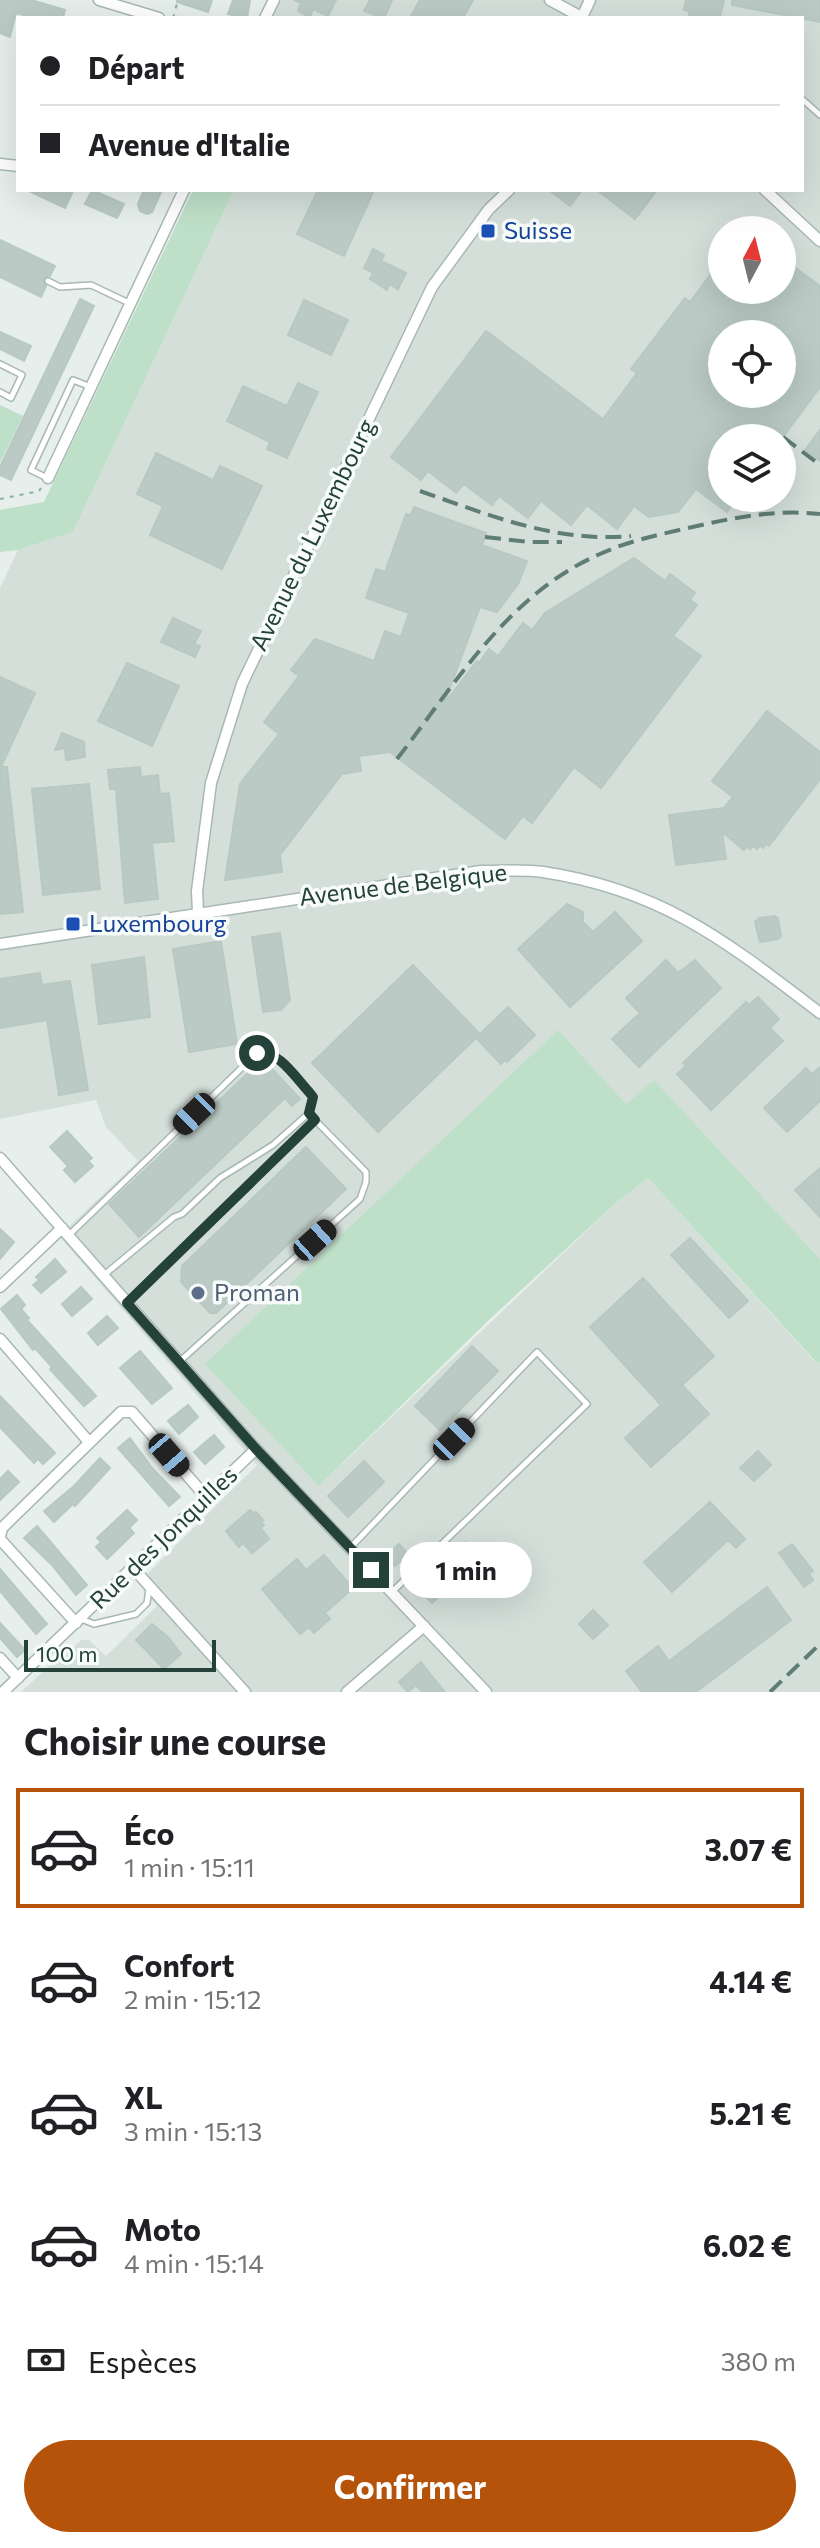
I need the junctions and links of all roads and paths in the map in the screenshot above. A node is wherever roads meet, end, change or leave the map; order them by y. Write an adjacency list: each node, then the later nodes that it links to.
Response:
1 (99, 0): 3 (street)
2 (550, 0): 4 (street)
3 (152, 16)
4 (578, 16)
5 (804, 101): 6 (lane)
6 (820, 115)
7 (183, 192): 12 (street)
8 (507, 192): 18 (street, Avenue du Luxembourg)
9 (767, 192): 10 (street)
10 (820, 241)
11 (48, 281): 12 (lane)
12 (131, 304): 14 (street)
13 (0, 364): 15 (lane)
14 (91, 387): 16 (street); 16 (lane)
15 (0, 392)
16 (48, 478): 17 (path)
17 (0, 499)
18 (198, 912): 19 (street, Avenue de Belgique); 20 (street, Avenue de Belgique)
19 (0, 944)
20 (820, 1013)
21 (309, 1113): 22 (lane); 24 (lane); 25 (lane)
22 (315, 1120): 27 (lane); 29 (lane)
23 (0, 1158): 24 (street)
24 (65, 1232): 25 (street); 26 (street)
25 (104, 1276): 27 (street)
26 (0, 1287)
27 (127, 1303): 29 (street)
28 (0, 1339): 30 (street)
29 (179, 1362): 31 (street)
30 (89, 1442): 32 (street); 33 (street)
31 (256, 1449): 32 (street, Rue des Jonquilles); 34 (street)
32 (206, 1497): 35 (street, Rue des Jonquilles)
33 (0, 1538): 38 (street)
34 (350, 1548): 37 (street); 37 (lane)
35 (133, 1568): 36 (street); 38 (street, Rue des Jonquilles)
36 (149, 1586): 38 (lane); 43 (street)
37 (392, 1592): 39 (street)
38 (78, 1621): 41 (street, Rue des Jonquilles)
39 (424, 1626): 44 (street); 45 (street)
40 (0, 1658): 41 (street)
41 (18, 1678): 42 (street, Rue des Jonquilles)
42 (3, 1692)
43 (245, 1692)
44 (347, 1692)
45 (486, 1692)

